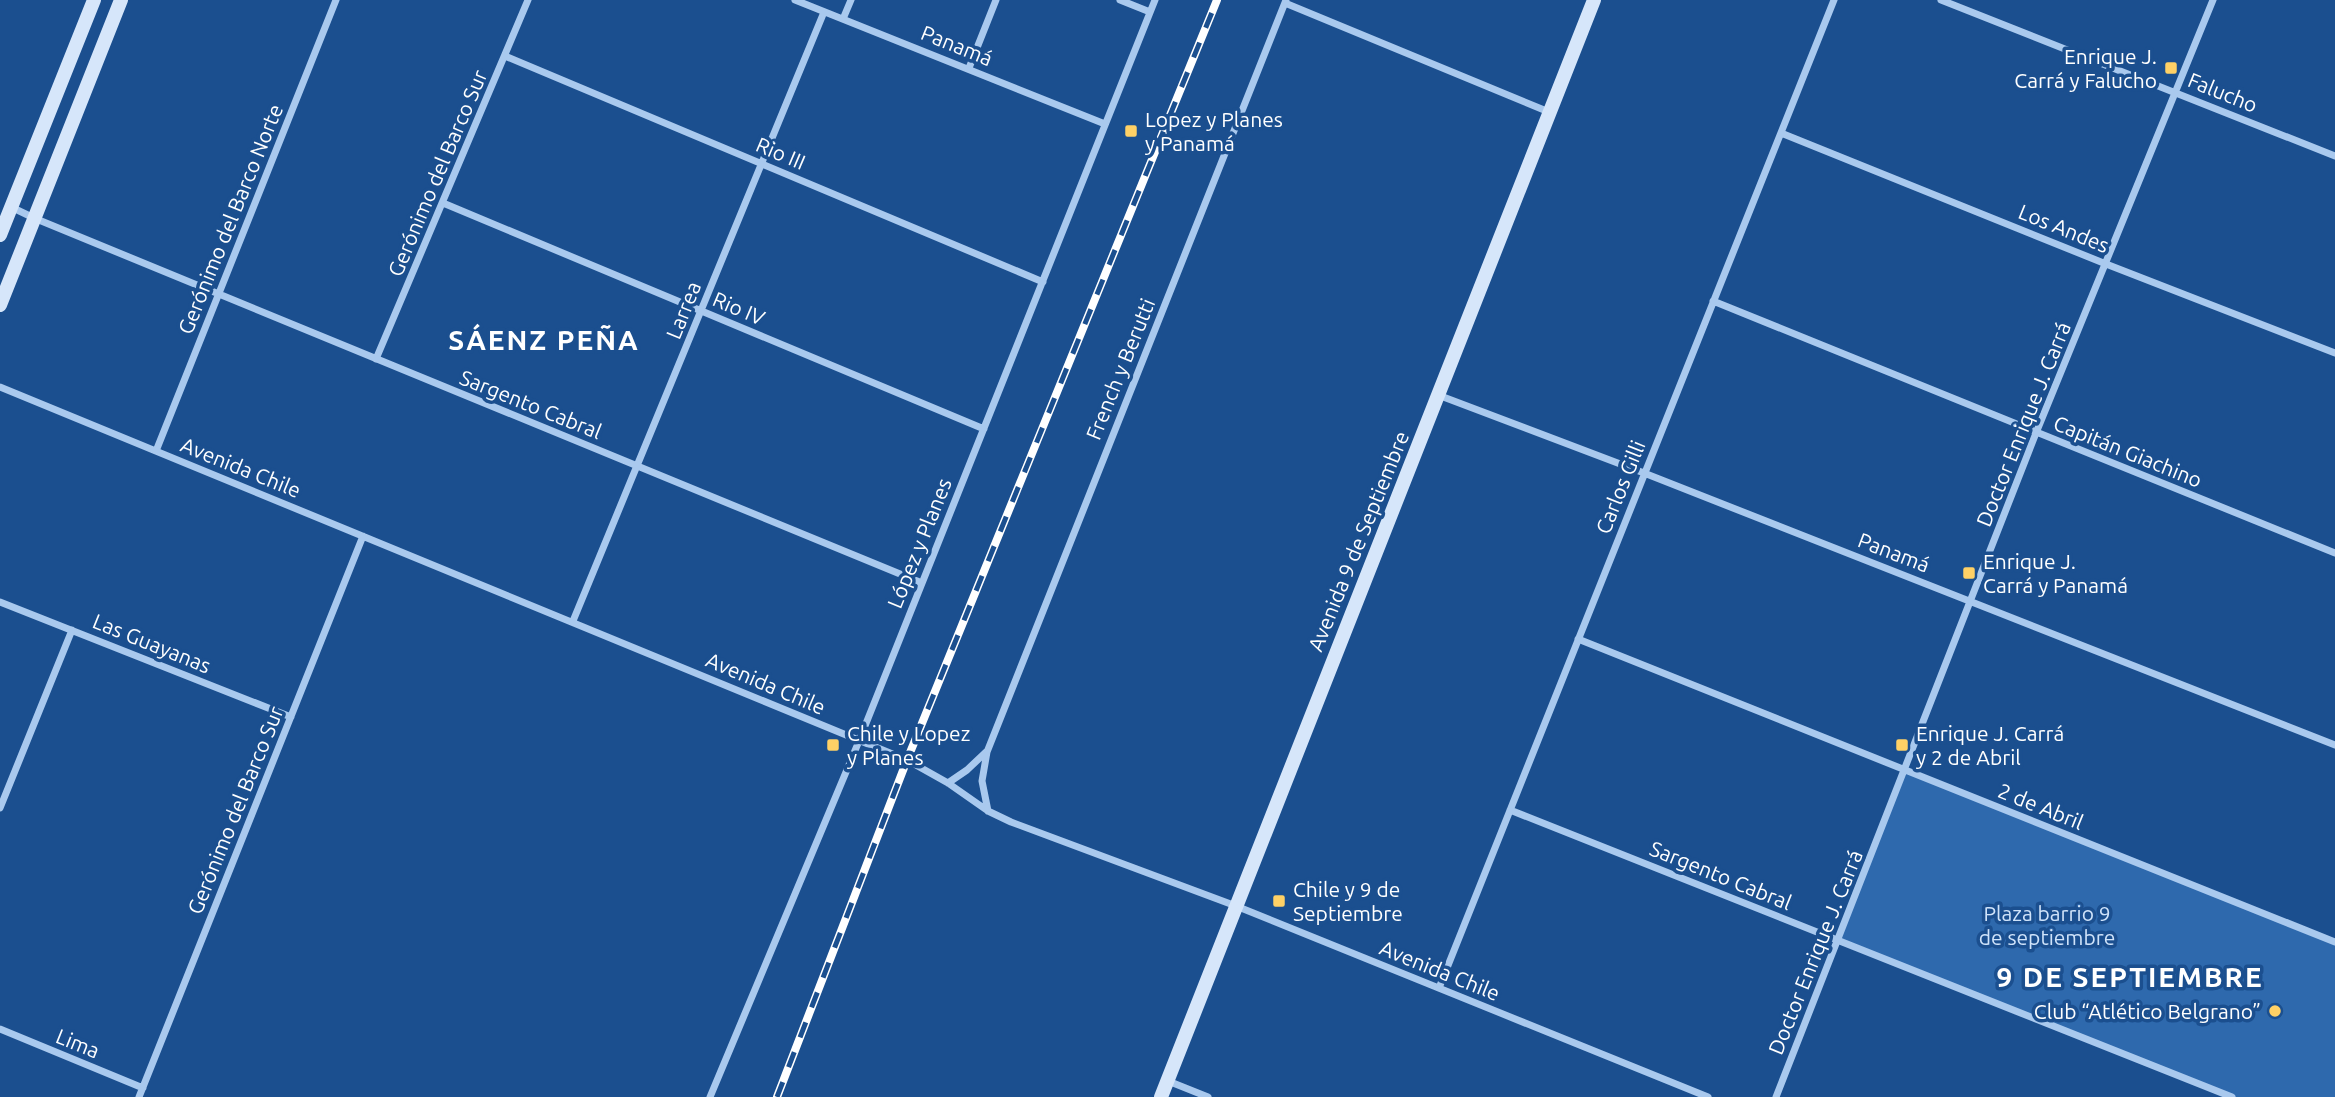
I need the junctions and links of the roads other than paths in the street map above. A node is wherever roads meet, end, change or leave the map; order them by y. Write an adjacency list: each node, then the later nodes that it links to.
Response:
1 (94, 0): 27 (street)
2 (121, 0): 28 (street)
3 (336, 0): 32 (street, Gerónimo del Barco Norte)
4 (528, 0): 18 (street, Gerónimo del Barco Sur)
5 (795, 0): 15 (street, Panamá)
6 (851, 0): 17 (street)
7 (996, 0): 19 (street)
8 (1120, 0): 16 (street)
9 (1155, 0): 16 (street, López y Planes)
10 (1594, 0): 21 (street, Avenida 9 de Septiembre)
11 (1834, 0): 23 (street, Carlos Gilli)
12 (1941, 0): 20 (street, Falucho)
13 (2213, 0): 20 (street, Doctor Enrique J. Carrá)
14 (1285, 2): 21 (street); 56 (street, French y Berutti)
15 (824, 12): 17 (street, Panamá); 25 (street, Larrea)
16 (1150, 12): 22 (street, López y Planes)
17 (843, 19): 19 (street, Panamá)
18 (505, 56): 25 (street, Rio III); 26 (street, Gerónimo del Barco Sur)
19 (969, 68): 22 (street, Panamá)
20 (2176, 93): 24 (street, Falucho); 30 (street, Doctor Enrique J. Carrá)
21 (1550, 112): 39 (street, Avenida 9 de Septiembre)
22 (1105, 124): 31 (street, López y Planes)
23 (1781, 133): 30 (street, Los Andes); 33 (street, Carlos Gilli)
24 (2335, 156)
25 (761, 164): 31 (street, Rio III); 35 (street, Larrea)
26 (443, 203): 35 (street, Rio IV); 37 (street, Gerónimo del Barco Sur)
27 (11, 207): 28 (street, Sargento Cabral); 29 (street)
28 (34, 218): 32 (street, Sargento Cabral); 34 (street)
29 (0, 235)
30 (2106, 264): 36 (street, Los Andes); 41 (street, Doctor Enrique J. Carrá)
31 (1043, 282): 40 (street, López y Planes)
32 (219, 294): 37 (street, Sargento Cabral); 42 (street, Gerónimo del Barco Norte)
33 (1713, 301): 41 (street, Capitán Giachino); 44 (street, Carlos Gilli)
34 (0, 305)
35 (701, 311): 40 (street, Rio IV); 43 (street, Larrea)
36 (2335, 353)
37 (376, 359): 43 (street, Sargento Cabral)
38 (0, 387): 42 (street, Avenida Chile)
39 (1438, 395): 44 (street, Panamá); 62 (street, Avenida 9 de Septiembre)
40 (984, 429): 47 (street, López y Planes)
41 (2036, 433): 46 (street, Capitán Giachino); 48 (street, Doctor Enrique J. Carrá)
42 (156, 451): 45 (street, Avenida Chile)
43 (637, 466): 47 (street, Sargento Cabral); 50 (street, Larrea)
44 (1644, 473): 48 (street, Panamá); 52 (street, Carlos Gilli)
45 (363, 536): 50 (street, Avenida Chile); 53 (street, Gerónimo del Barco Sur)
46 (2335, 553)
47 (922, 583): 54 (street, López y Planes)
48 (1972, 601): 55 (street, Panamá); 57 (street, Doctor Enrique J. Carrá)
49 (0, 602): 51 (street, Las Guayanas)
50 (573, 621): 54 (street, Avenida Chile)
51 (72, 630): 53 (street, Las Guayanas); 59 (street)
52 (1578, 639): 57 (street, 2 de Abril); 60 (street, Carlos Gilli)
53 (291, 717): 68 (street, Gerónimo del Barco Sur)
54 (859, 741): 58 (street, Avenida Chile); 70 (street, López y Planes)
55 (2335, 745)
56 (987, 752): 58 (street, French y Berutti); 61 (street, French y Berutti)
57 (1905, 771): 63 (street, Doctor Enrique J. Carrá); 64 (street, 2 de Abril)
58 (948, 783): 61 (street, Avenida Chile)
59 (0, 808)
60 (1510, 810): 63 (street, Sargento Cabral); 65 (street, Carlos Gilli)
61 (988, 811): 62 (street, Avenida Chile)
62 (1236, 906): 65 (street, Avenida Chile); 67 (street, Avenida 9 de Septiembre)
63 (1838, 940): 74 (street, Doctor Enrique J. Carrá); 75 (street, Sargento Cabral)
64 (2335, 942)
65 (1439, 988): 73 (street, Avenida Chile)
66 (0, 1029): 68 (street, Lima)
67 (1167, 1081): 71 (street, Avenida 9 de Septiembre); 72 (street)
68 (143, 1088): 69 (street, Gerónimo del Barco Sur)
69 (139, 1097)
70 (710, 1097)
71 (1161, 1097)
72 (1208, 1097)
73 (1708, 1097)
74 (1776, 1097)
75 (2232, 1097)

